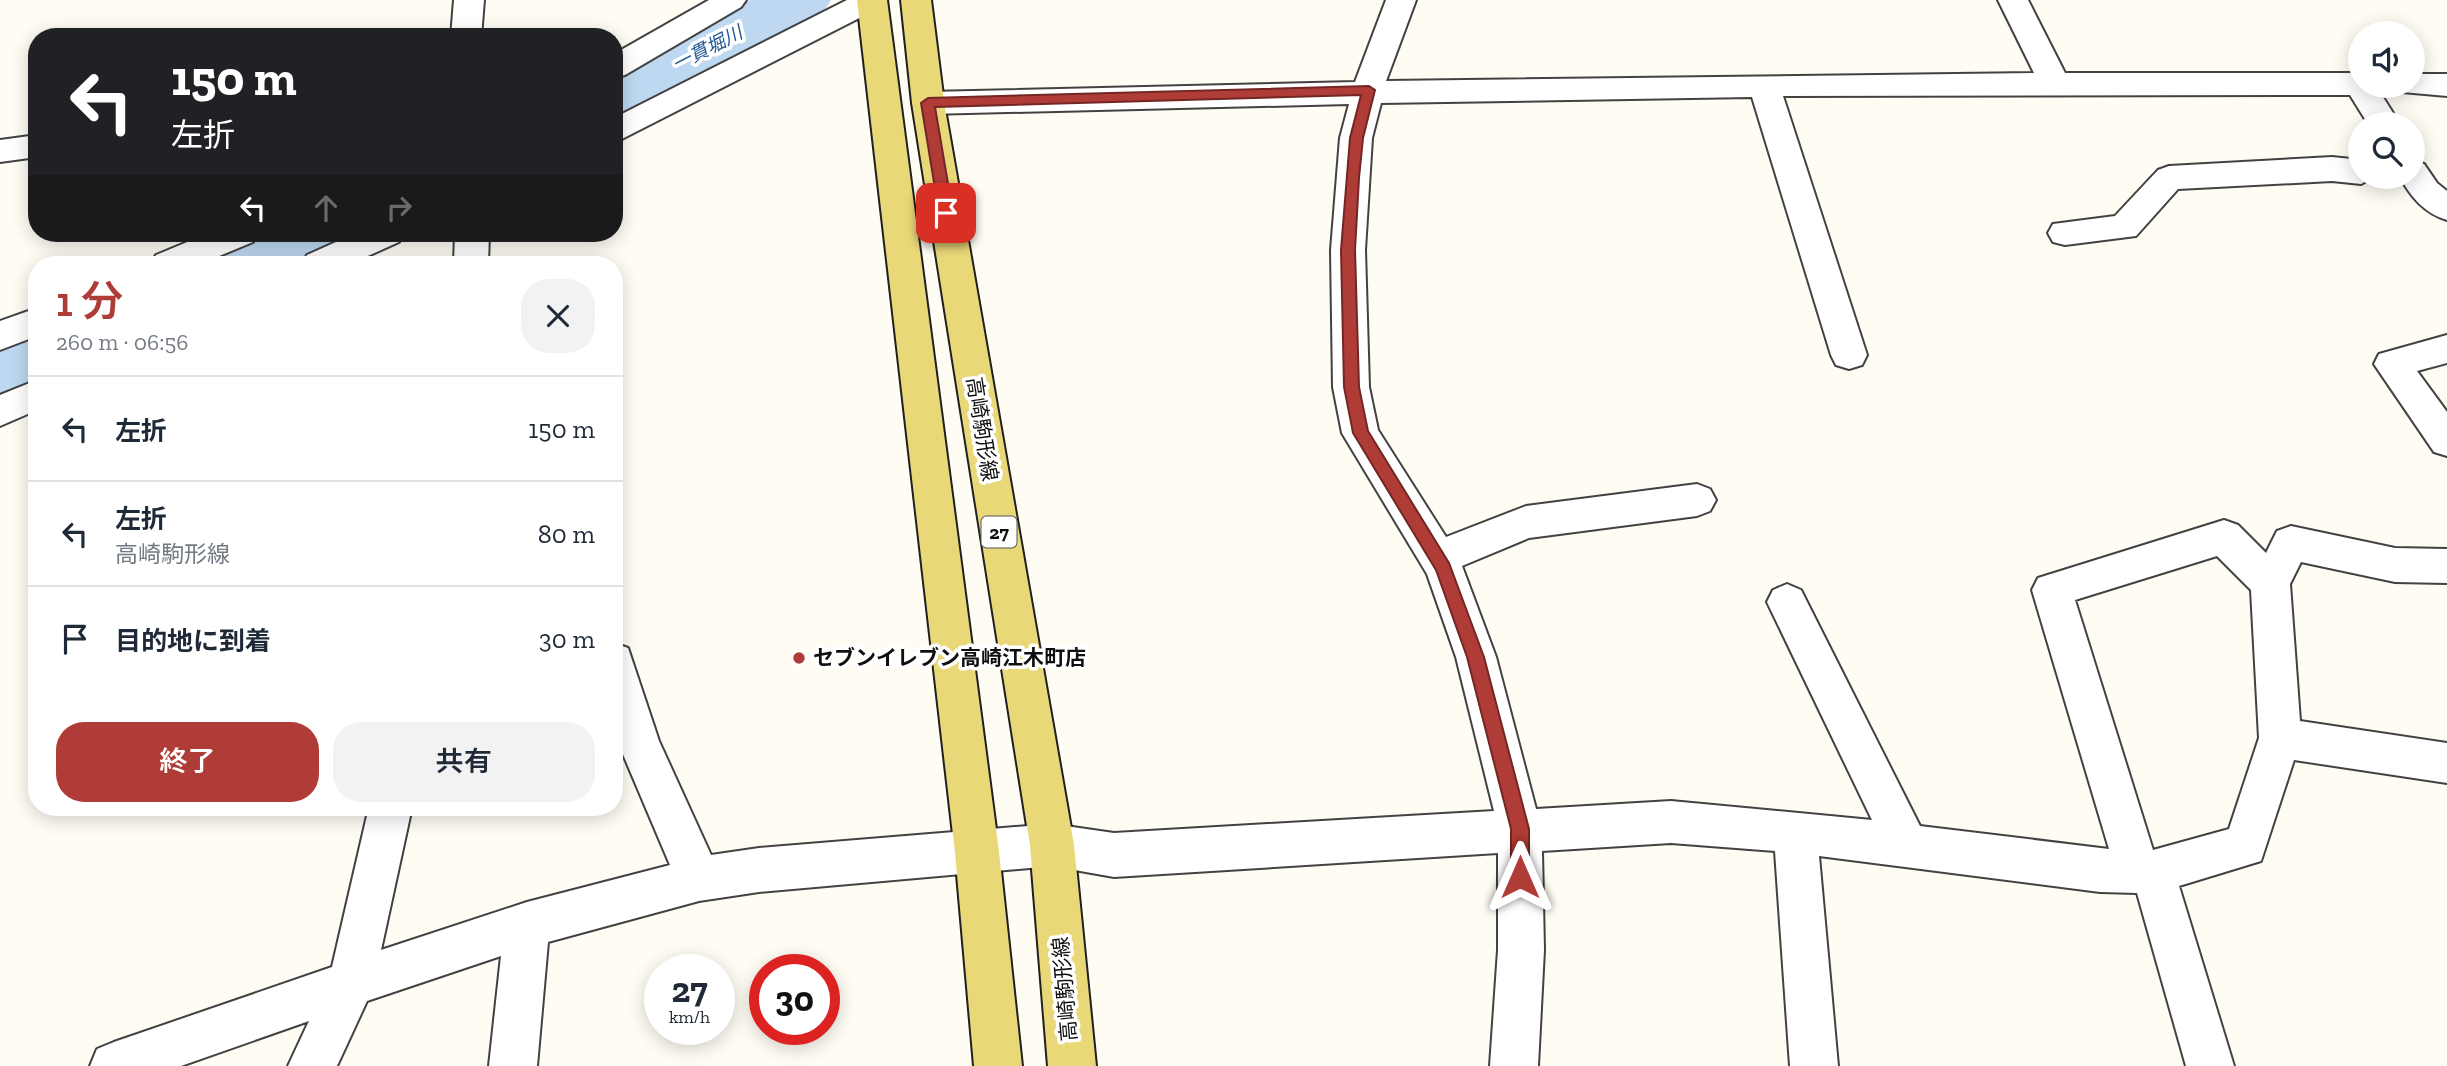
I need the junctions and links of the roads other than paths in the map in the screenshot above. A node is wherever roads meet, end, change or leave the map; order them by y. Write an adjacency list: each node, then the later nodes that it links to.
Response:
1 (469, 0): 7 (street)
2 (731, 0): 8 (street)
3 (872, 0): 16 (street); 45 (main road)
4 (916, 0): 15 (main road, 高崎駒形線 / 27)
5 (1401, 0): 14 (street)
6 (2013, 0): 9 (street)
7 (467, 28)
8 (623, 62)
9 (2054, 82): 10 (street); 13 (street)
10 (2348, 84)
11 (2425, 85): 12 (street)
12 (2447, 85)
13 (1764, 86): 14 (street); 28 (street)
14 (1369, 90): 15 (street); 33 (street)
15 (928, 103): 43 (main road, 高崎駒形線 / 27)
16 (623, 127)
17 (28, 147): 18 (street)
18 (0, 151)
19 (2348, 171): 22 (street)
20 (2423, 189): 21 (street)
21 (2447, 208)
22 (2065, 233)
23 (220, 242): 25 (street)
24 (367, 242): 26 (street)
25 (186, 256)
26 (337, 256)
27 (2447, 349): 31 (street)
28 (1849, 355)
29 (28, 398): 30 (street)
30 (0, 411)
31 (2447, 441)
32 (1697, 500): 33 (street)
33 (1438, 558): 41 (street)
34 (2447, 566): 35 (street)
35 (2270, 583): 38 (street); 46 (street)
36 (1787, 602): 44 (street)
37 (623, 692): 47 (street)
38 (2280, 738): 39 (street); 46 (street)
39 (2447, 763)
40 (388, 816): 49 (street)
41 (1520, 829): 42 (street); 43 (street); 55 (street)
42 (1795, 832): 44 (street); 56 (street)
43 (1052, 845): 45 (street); 54 (main road, 高崎駒形線 / 27)
44 (1907, 846): 46 (street)
45 (977, 852): 47 (street); 53 (main road)
46 (2146, 872): 57 (street)
47 (699, 879): 48 (street)
48 (527, 925): 49 (street); 52 (street)
49 (351, 982): 50 (street); 51 (street)
50 (114, 1066)
51 (312, 1066)
52 (513, 1066)
53 (998, 1066)
54 (1072, 1066)
55 (1514, 1066)
56 (1814, 1066)
57 (2210, 1066)

